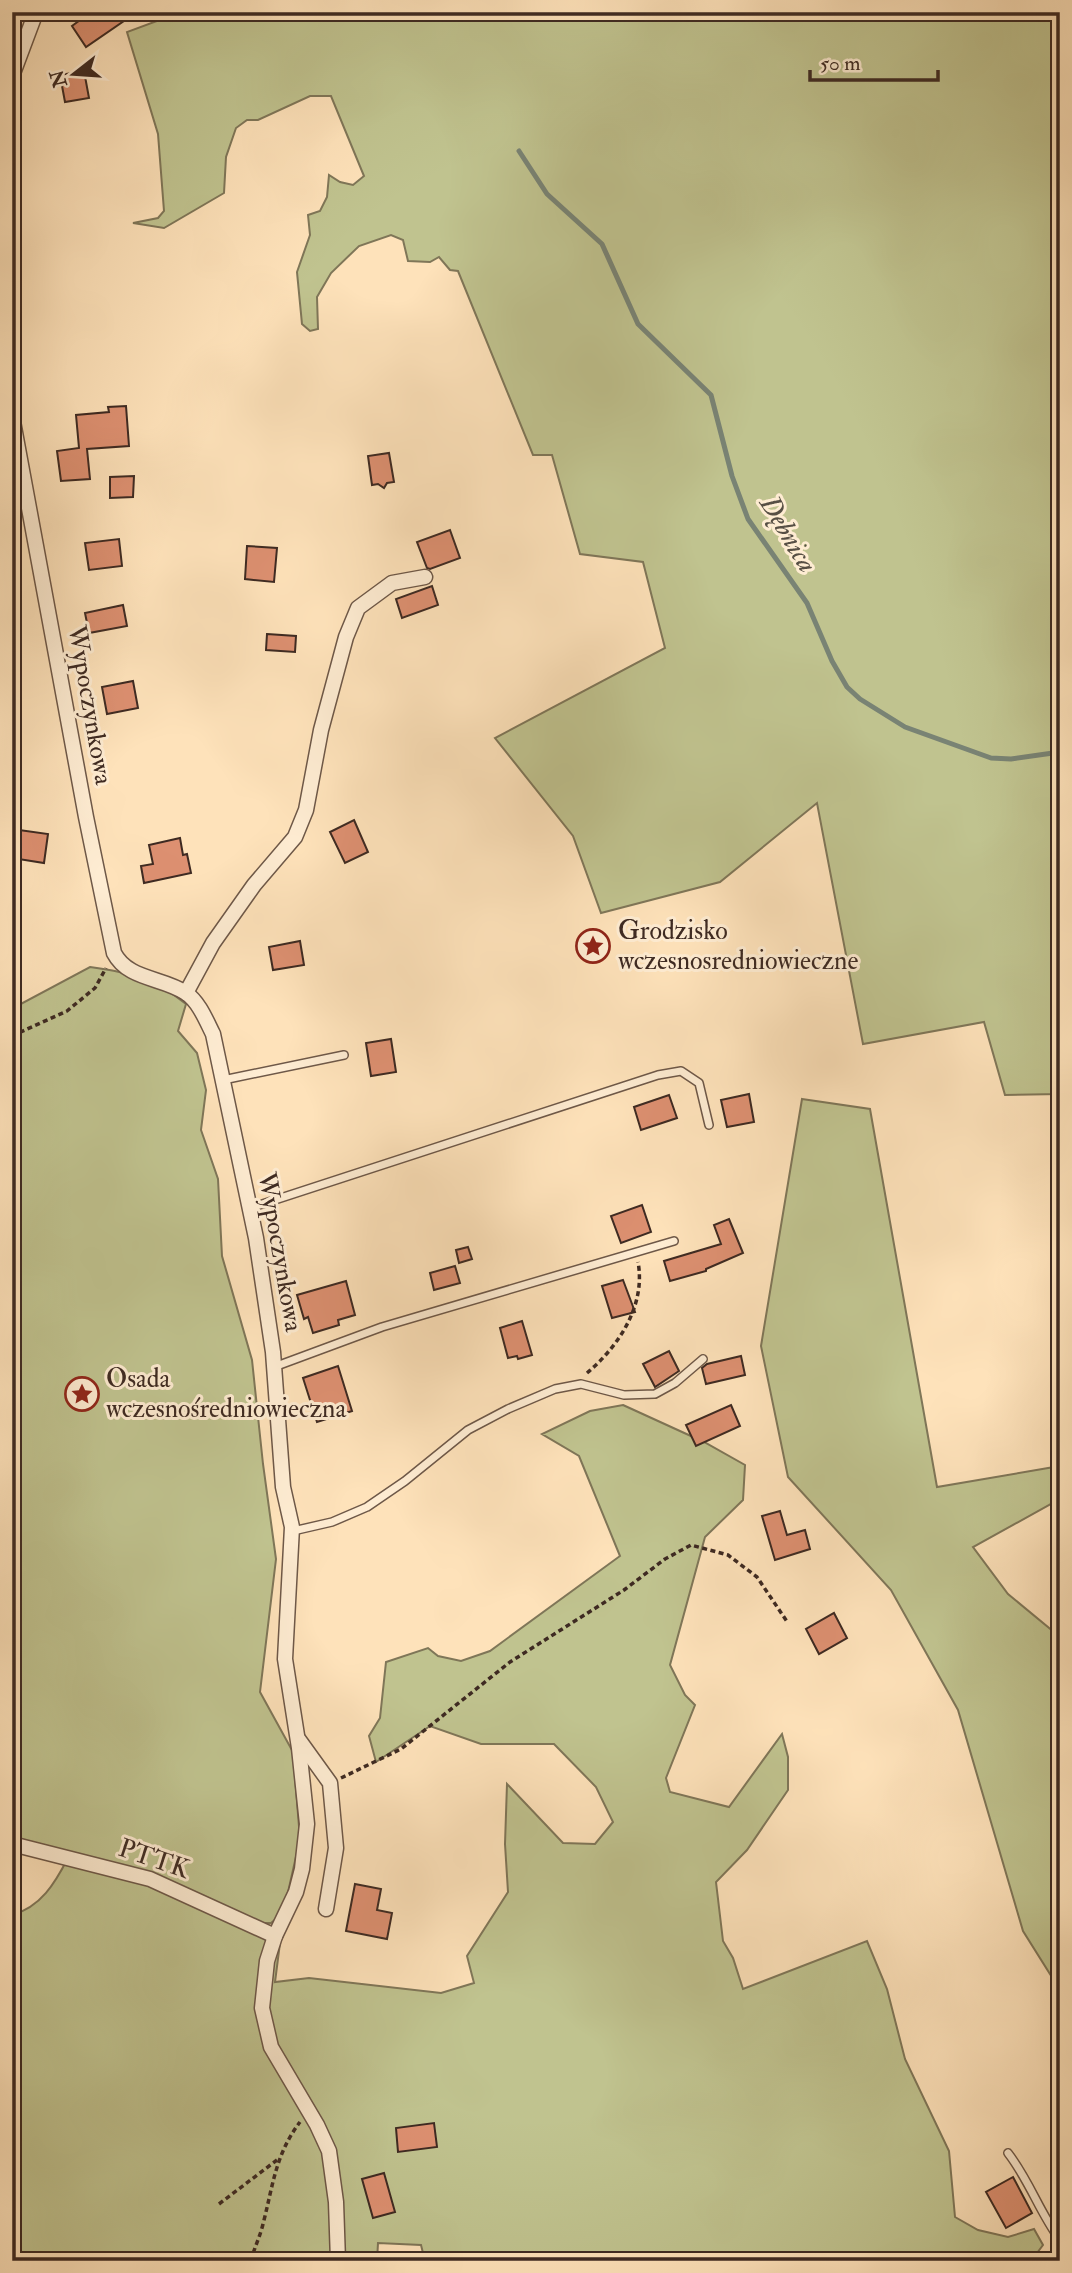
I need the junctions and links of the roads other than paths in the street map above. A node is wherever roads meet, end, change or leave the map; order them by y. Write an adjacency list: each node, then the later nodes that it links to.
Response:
1 (36, 12): 2 (street)
2 (12, 76)
3 (12, 416): 5 (street, Wypoczynkowa)
4 (425, 577): 5 (street)
5 (186, 993): 7 (street, Wypoczynkowa)
6 (344, 1055): 7 (lane)
7 (223, 1080): 9 (street, Wypoczynkowa)
8 (709, 1125): 9 (lane)
9 (250, 1208): 12 (street, Wypoczynkowa)
10 (674, 1241): 12 (lane)
11 (703, 1359): 13 (lane)
12 (274, 1367): 13 (street, Wypoczynkowa)
13 (292, 1531): 14 (street, Wypoczynkowa)
14 (298, 1739): 16 (street); 17 (street, Wypoczynkowa)
15 (12, 1844): 17 (street, PTTK)
16 (326, 1909)
17 (275, 1936): 20 (street, Wypoczynkowa)
18 (1008, 2153): 19 (lane)
19 (1060, 2241)
20 (338, 2261)

